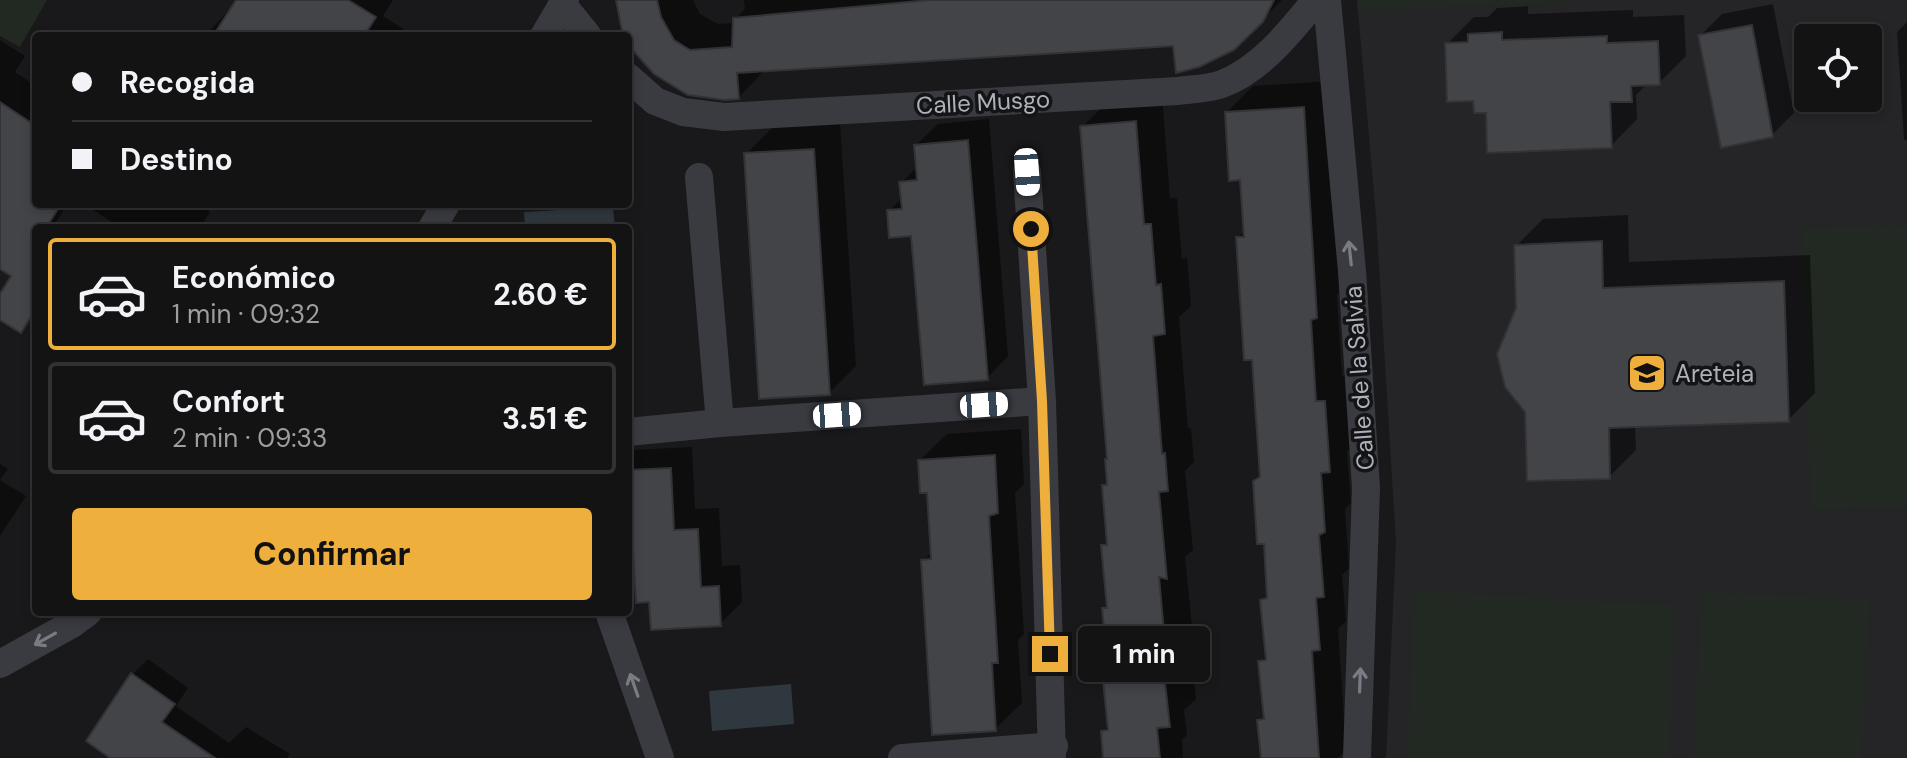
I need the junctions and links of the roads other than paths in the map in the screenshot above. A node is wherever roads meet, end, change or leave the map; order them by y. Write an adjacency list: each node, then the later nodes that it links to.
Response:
1 (1316, 0): 6 (street, Calle Musgo)
2 (1327, 0): 18 (street, Calle de la Salvia, one-way to 2)
3 (563, 2): 4 (street); 5 (street)
4 (546, 32)
5 (585, 32)
6 (632, 81)
7 (1027, 172): 9 (street)
8 (699, 177): 10 (street)
9 (1042, 401): 10 (street); 15 (street)
10 (720, 423): 11 (street)
11 (632, 432)
12 (83, 616): 14 (street, one-way to 14)
13 (610, 616): 16 (street, one-way to 13)
14 (0, 664)
15 (1053, 752): 17 (street)
16 (660, 758)
17 (902, 758)
18 (1357, 758)

